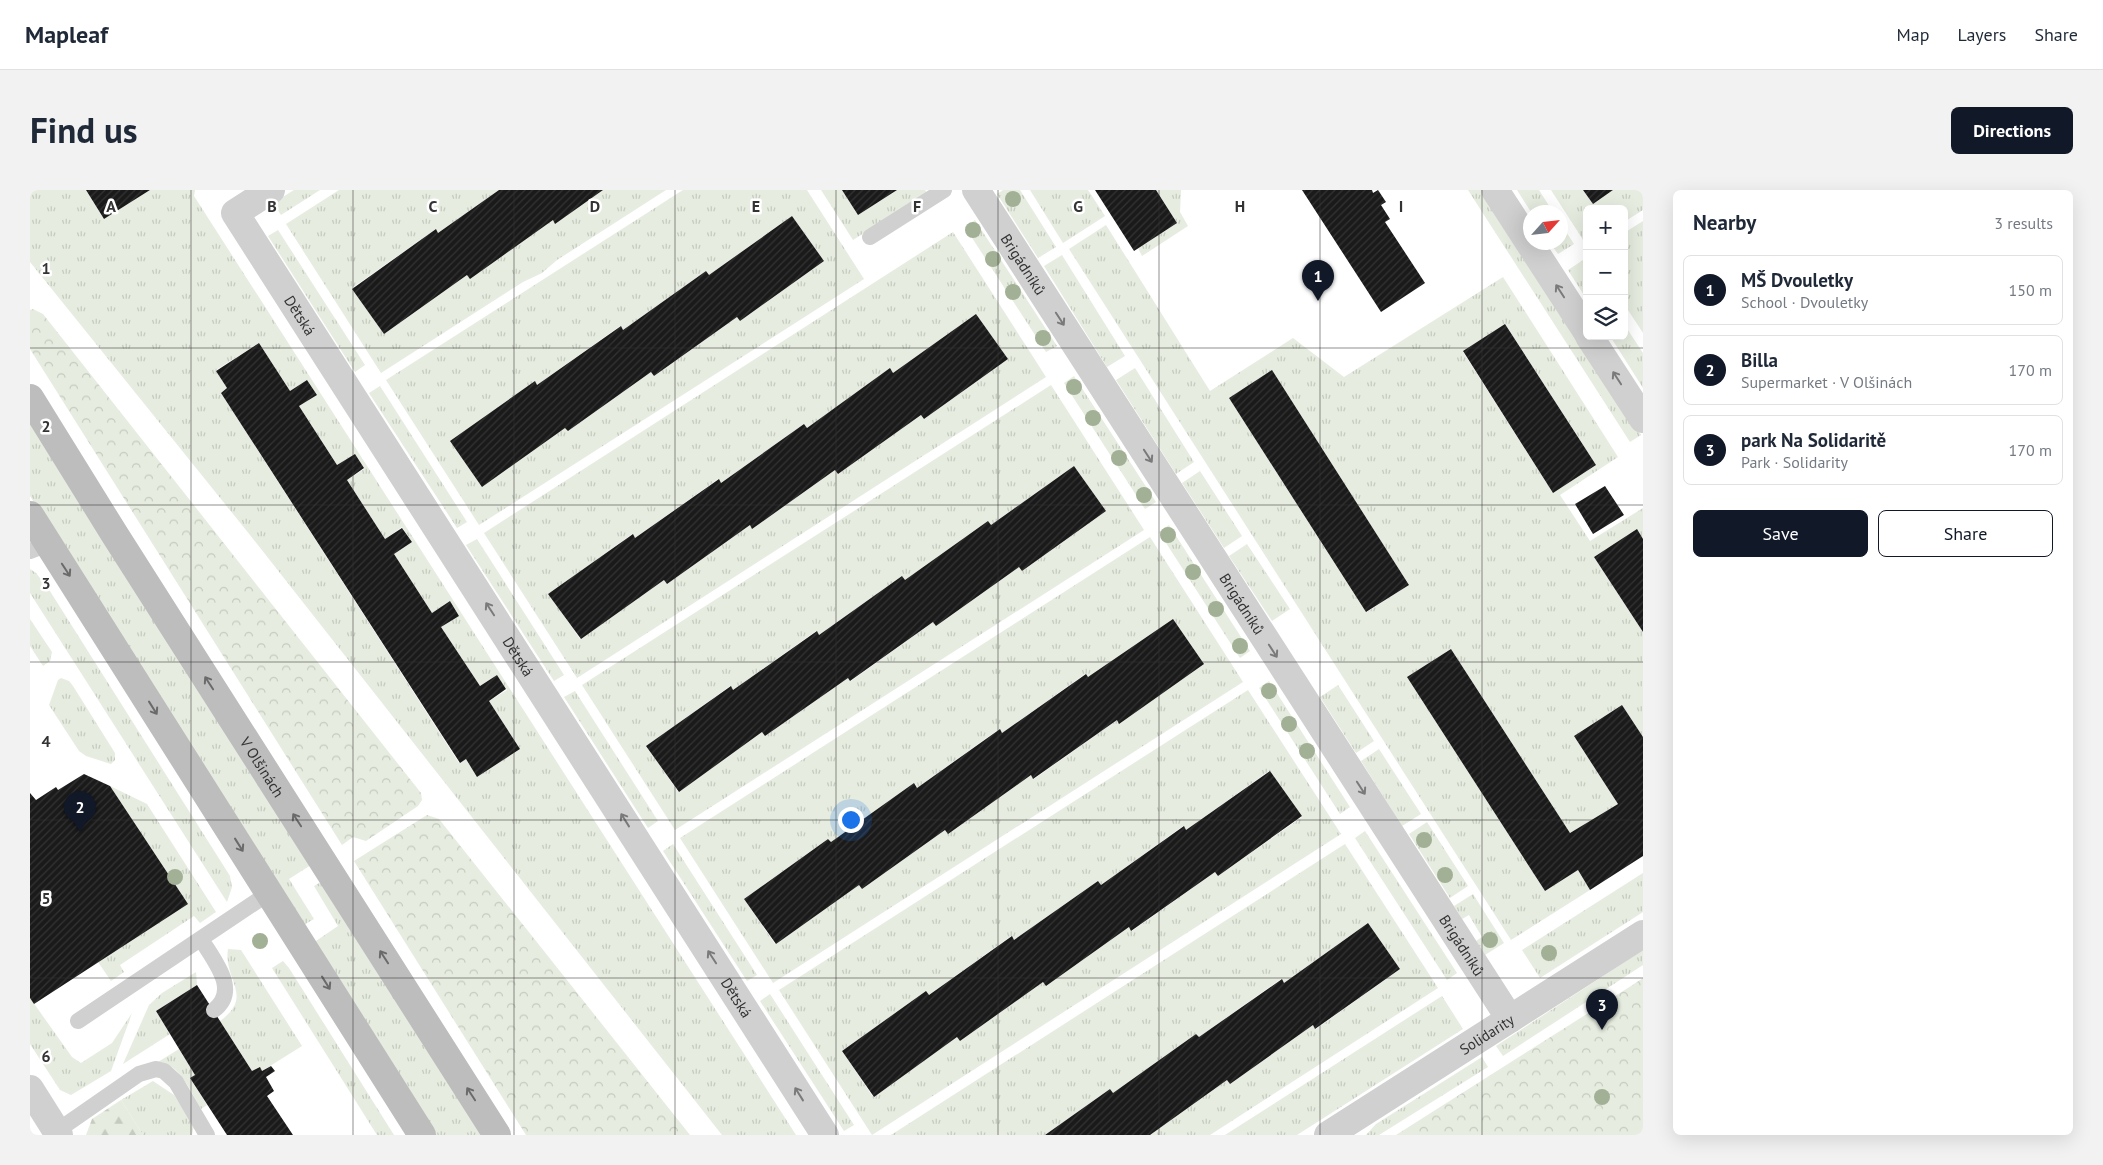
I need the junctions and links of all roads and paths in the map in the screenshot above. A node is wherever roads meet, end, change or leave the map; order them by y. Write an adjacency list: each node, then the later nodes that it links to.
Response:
1 (271, 190): 23 (street, Dětská, one-way to 1)
2 (944, 190): 5 (lane)
3 (976, 190): 16 (street, Brigádníků, one-way to 16)
4 (1495, 190): 6 (street, one-way to 4)
5 (870, 237)
6 (1583, 326)
7 (1592, 340): 9 (street, one-way to 7)
8 (30, 398): 22 (main road, V Olšinách, one-way to 8)
9 (1643, 419)
10 (30, 515): 11 (main road)
11 (39, 548): 12 (main road, one-way to 12)
12 (269, 893): 14 (lane); 21 (main road, one-way to 21)
13 (1643, 934): 16 (street, Solidarity)
14 (201, 939): 15 (lane); 17 (lane)
15 (214, 1010)
16 (1510, 1019): 24 (street, Solidarity)
17 (78, 1021)
18 (30, 1089): 19 (street)
19 (55, 1134): 20 (lane)
20 (207, 1135)
21 (422, 1135)
22 (497, 1135)
23 (825, 1135)
24 (1328, 1135)

